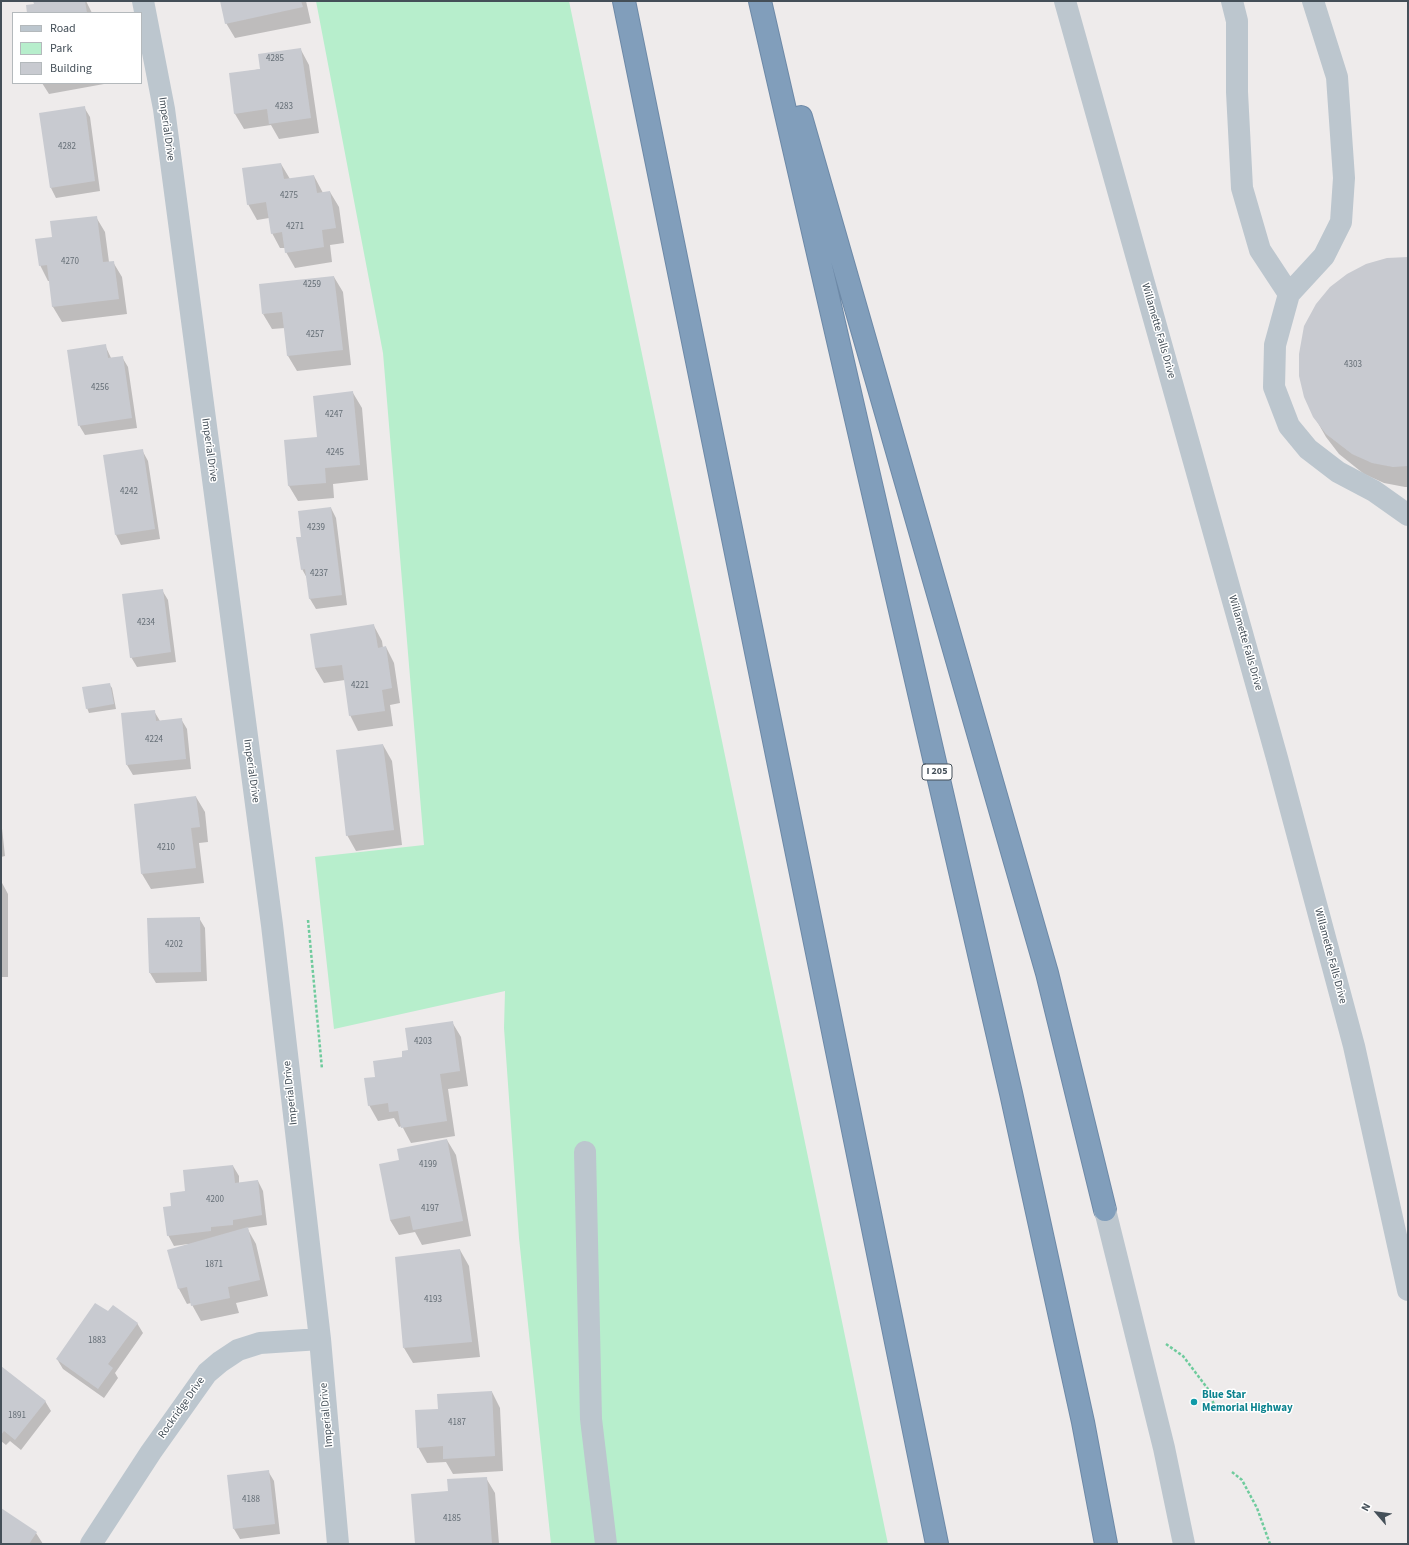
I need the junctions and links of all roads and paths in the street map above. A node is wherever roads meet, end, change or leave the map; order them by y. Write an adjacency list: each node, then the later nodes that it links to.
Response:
1 (143, 1): 15 (street, Imperial Drive)
2 (624, 1): 22 (highway)
3 (760, 1): 23 (highway, I 205)
4 (768, 1): 13 (highway)
5 (1065, 1): 14 (street, Willamette Falls Drive)
6 (1232, 1): 8 (street)
7 (1313, 1): 8 (street)
8 (1289, 294): 9 (street)
9 (1408, 515)
10 (308, 920): 11 (path)
11 (322, 1069)
12 (585, 1152): 21 (street)
13 (1105, 1210): 24 (street)
14 (1408, 1290)
15 (320, 1339): 19 (street, Rockridge Drive); 20 (street, Imperial Drive)
16 (1166, 1344): 17 (path)
17 (1216, 1410)
18 (1232, 1472): 25 (path)
19 (91, 1544)
20 (338, 1544)
21 (606, 1544)
22 (937, 1544)
23 (1106, 1544)
24 (1184, 1544)
25 (1270, 1544)

